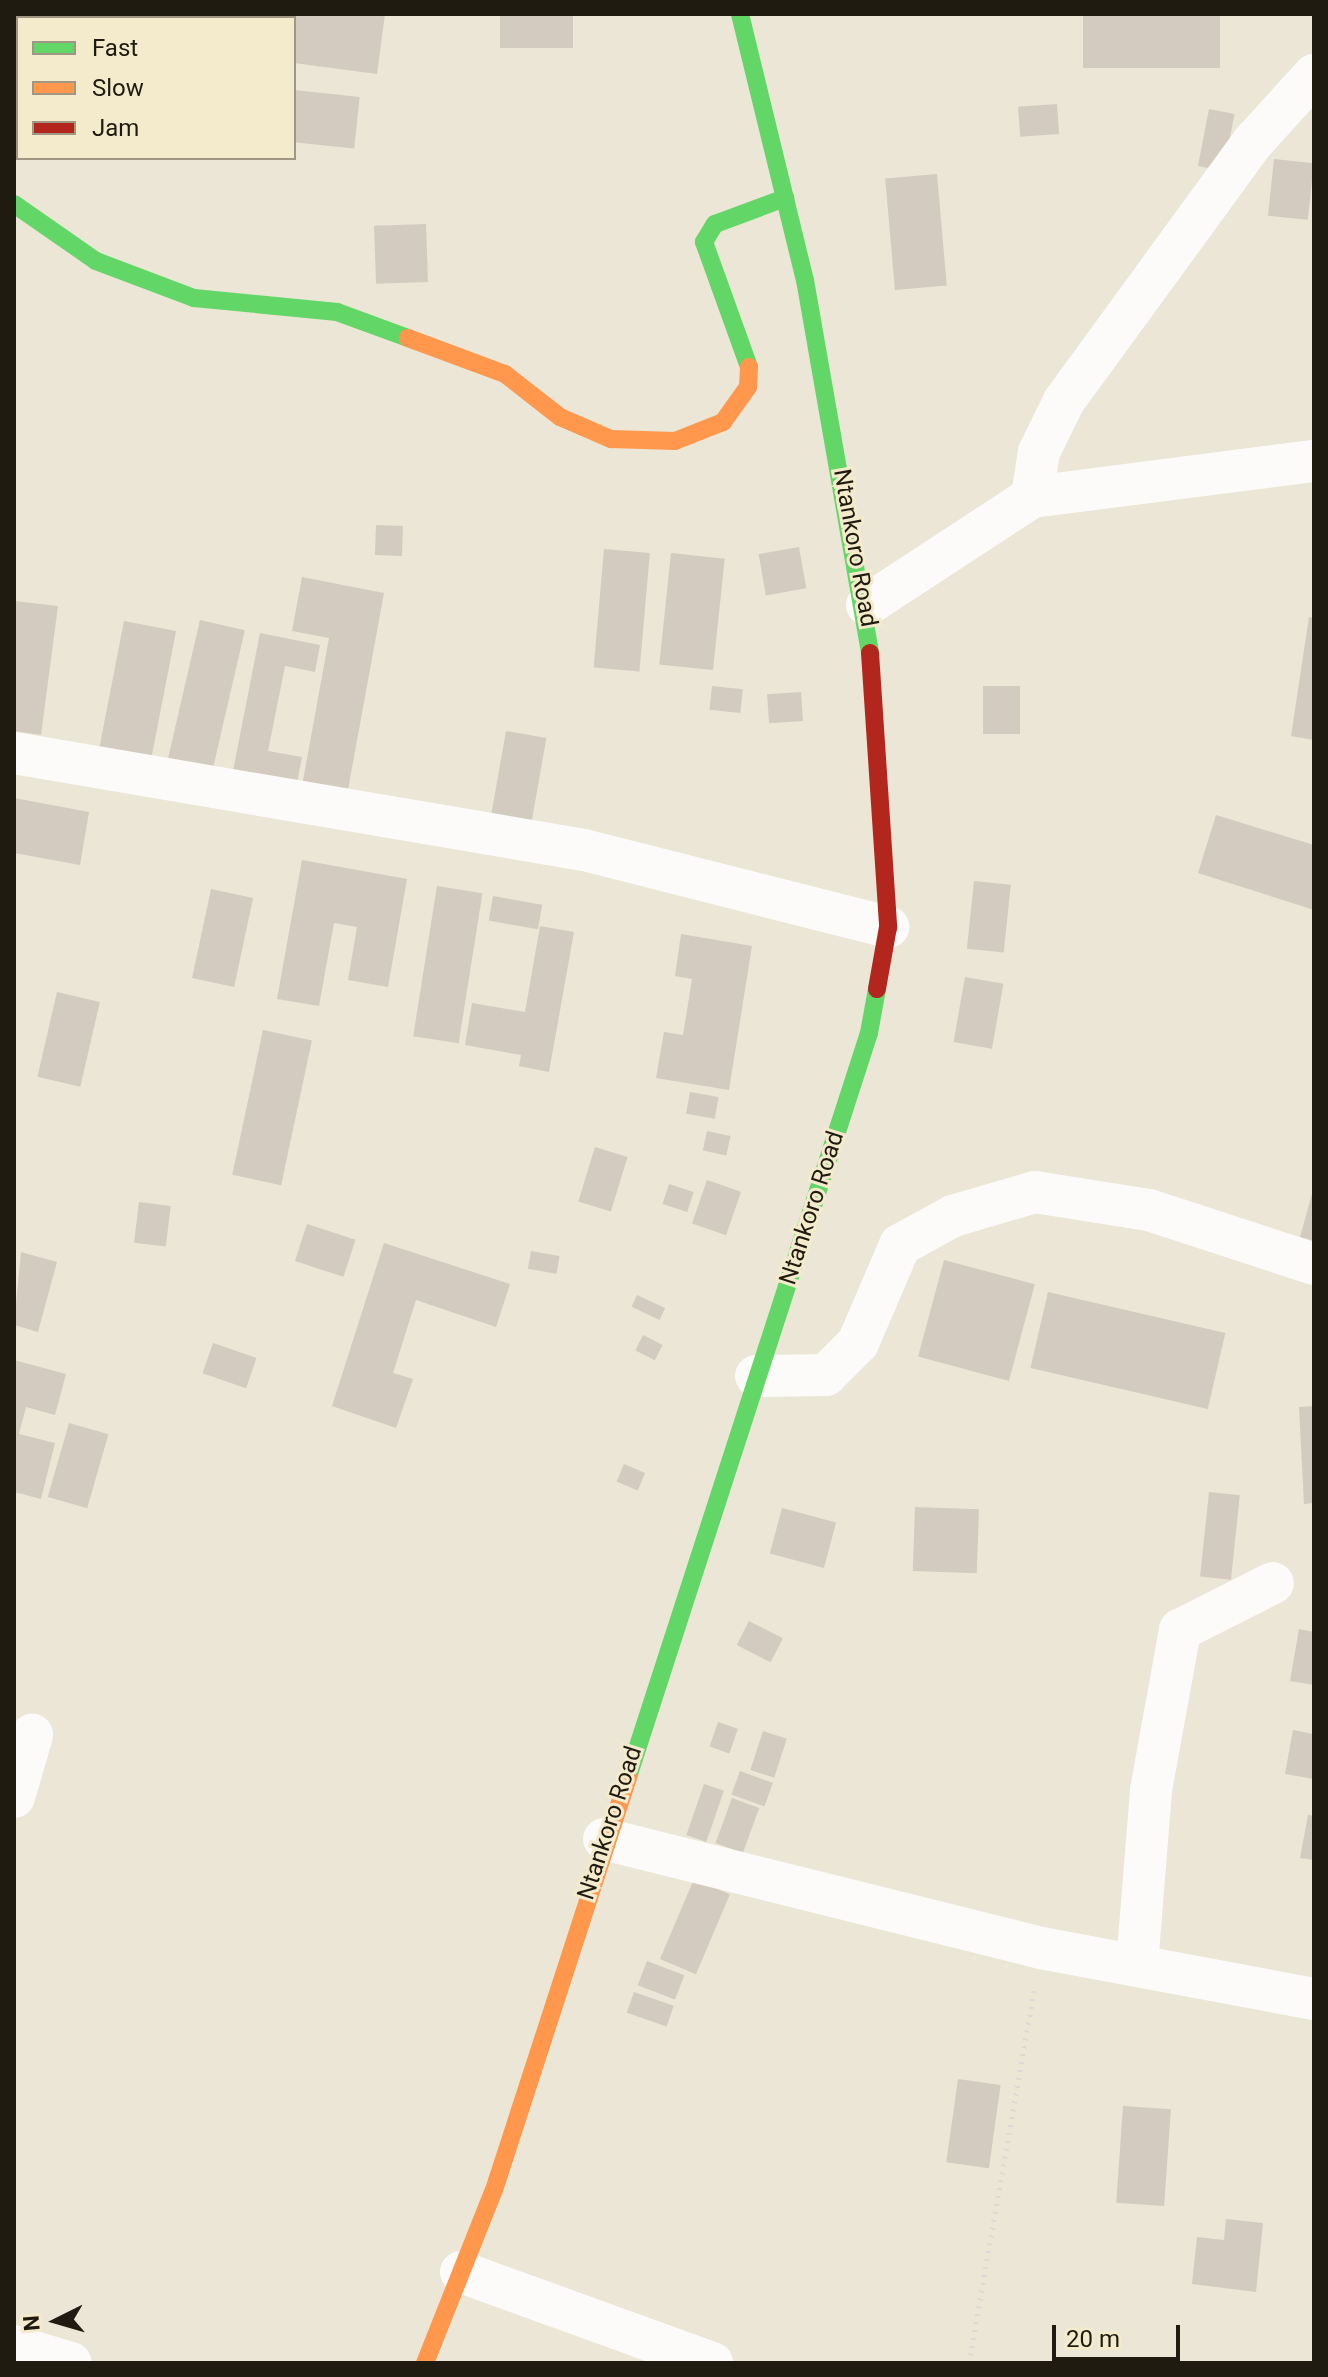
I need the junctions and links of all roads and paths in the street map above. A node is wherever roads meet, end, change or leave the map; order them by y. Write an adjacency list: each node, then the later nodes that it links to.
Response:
1 (740, 14): 3 (main road, Ntankoro Road)
2 (1314, 75): 6 (street)
3 (785, 198): 4 (main road); 7 (main road, Ntankoro Road)
4 (14, 204)
5 (1314, 461): 6 (street)
6 (1032, 497): 7 (street)
7 (867, 605): 9 (main road, Ntankoro Road)
8 (14, 753): 9 (street)
9 (888, 927): 11 (main road, Ntankoro Road)
10 (1314, 1264): 11 (street)
11 (756, 1376): 15 (main road, Ntankoro Road)
12 (1273, 1583): 17 (street)
13 (32, 1735): 14 (street)
14 (14, 1797)
15 (604, 1839): 16 (street); 19 (main road, Ntankoro Road)
16 (1041, 1948): 17 (street); 24 (path)
17 (1137, 1965): 18 (street)
18 (1314, 1999)
19 (461, 2272): 22 (main road, Ntankoro Road); 23 (street)
20 (14, 2346): 21 (street)
21 (71, 2363)
22 (425, 2363)
23 (712, 2363)
24 (969, 2363)

